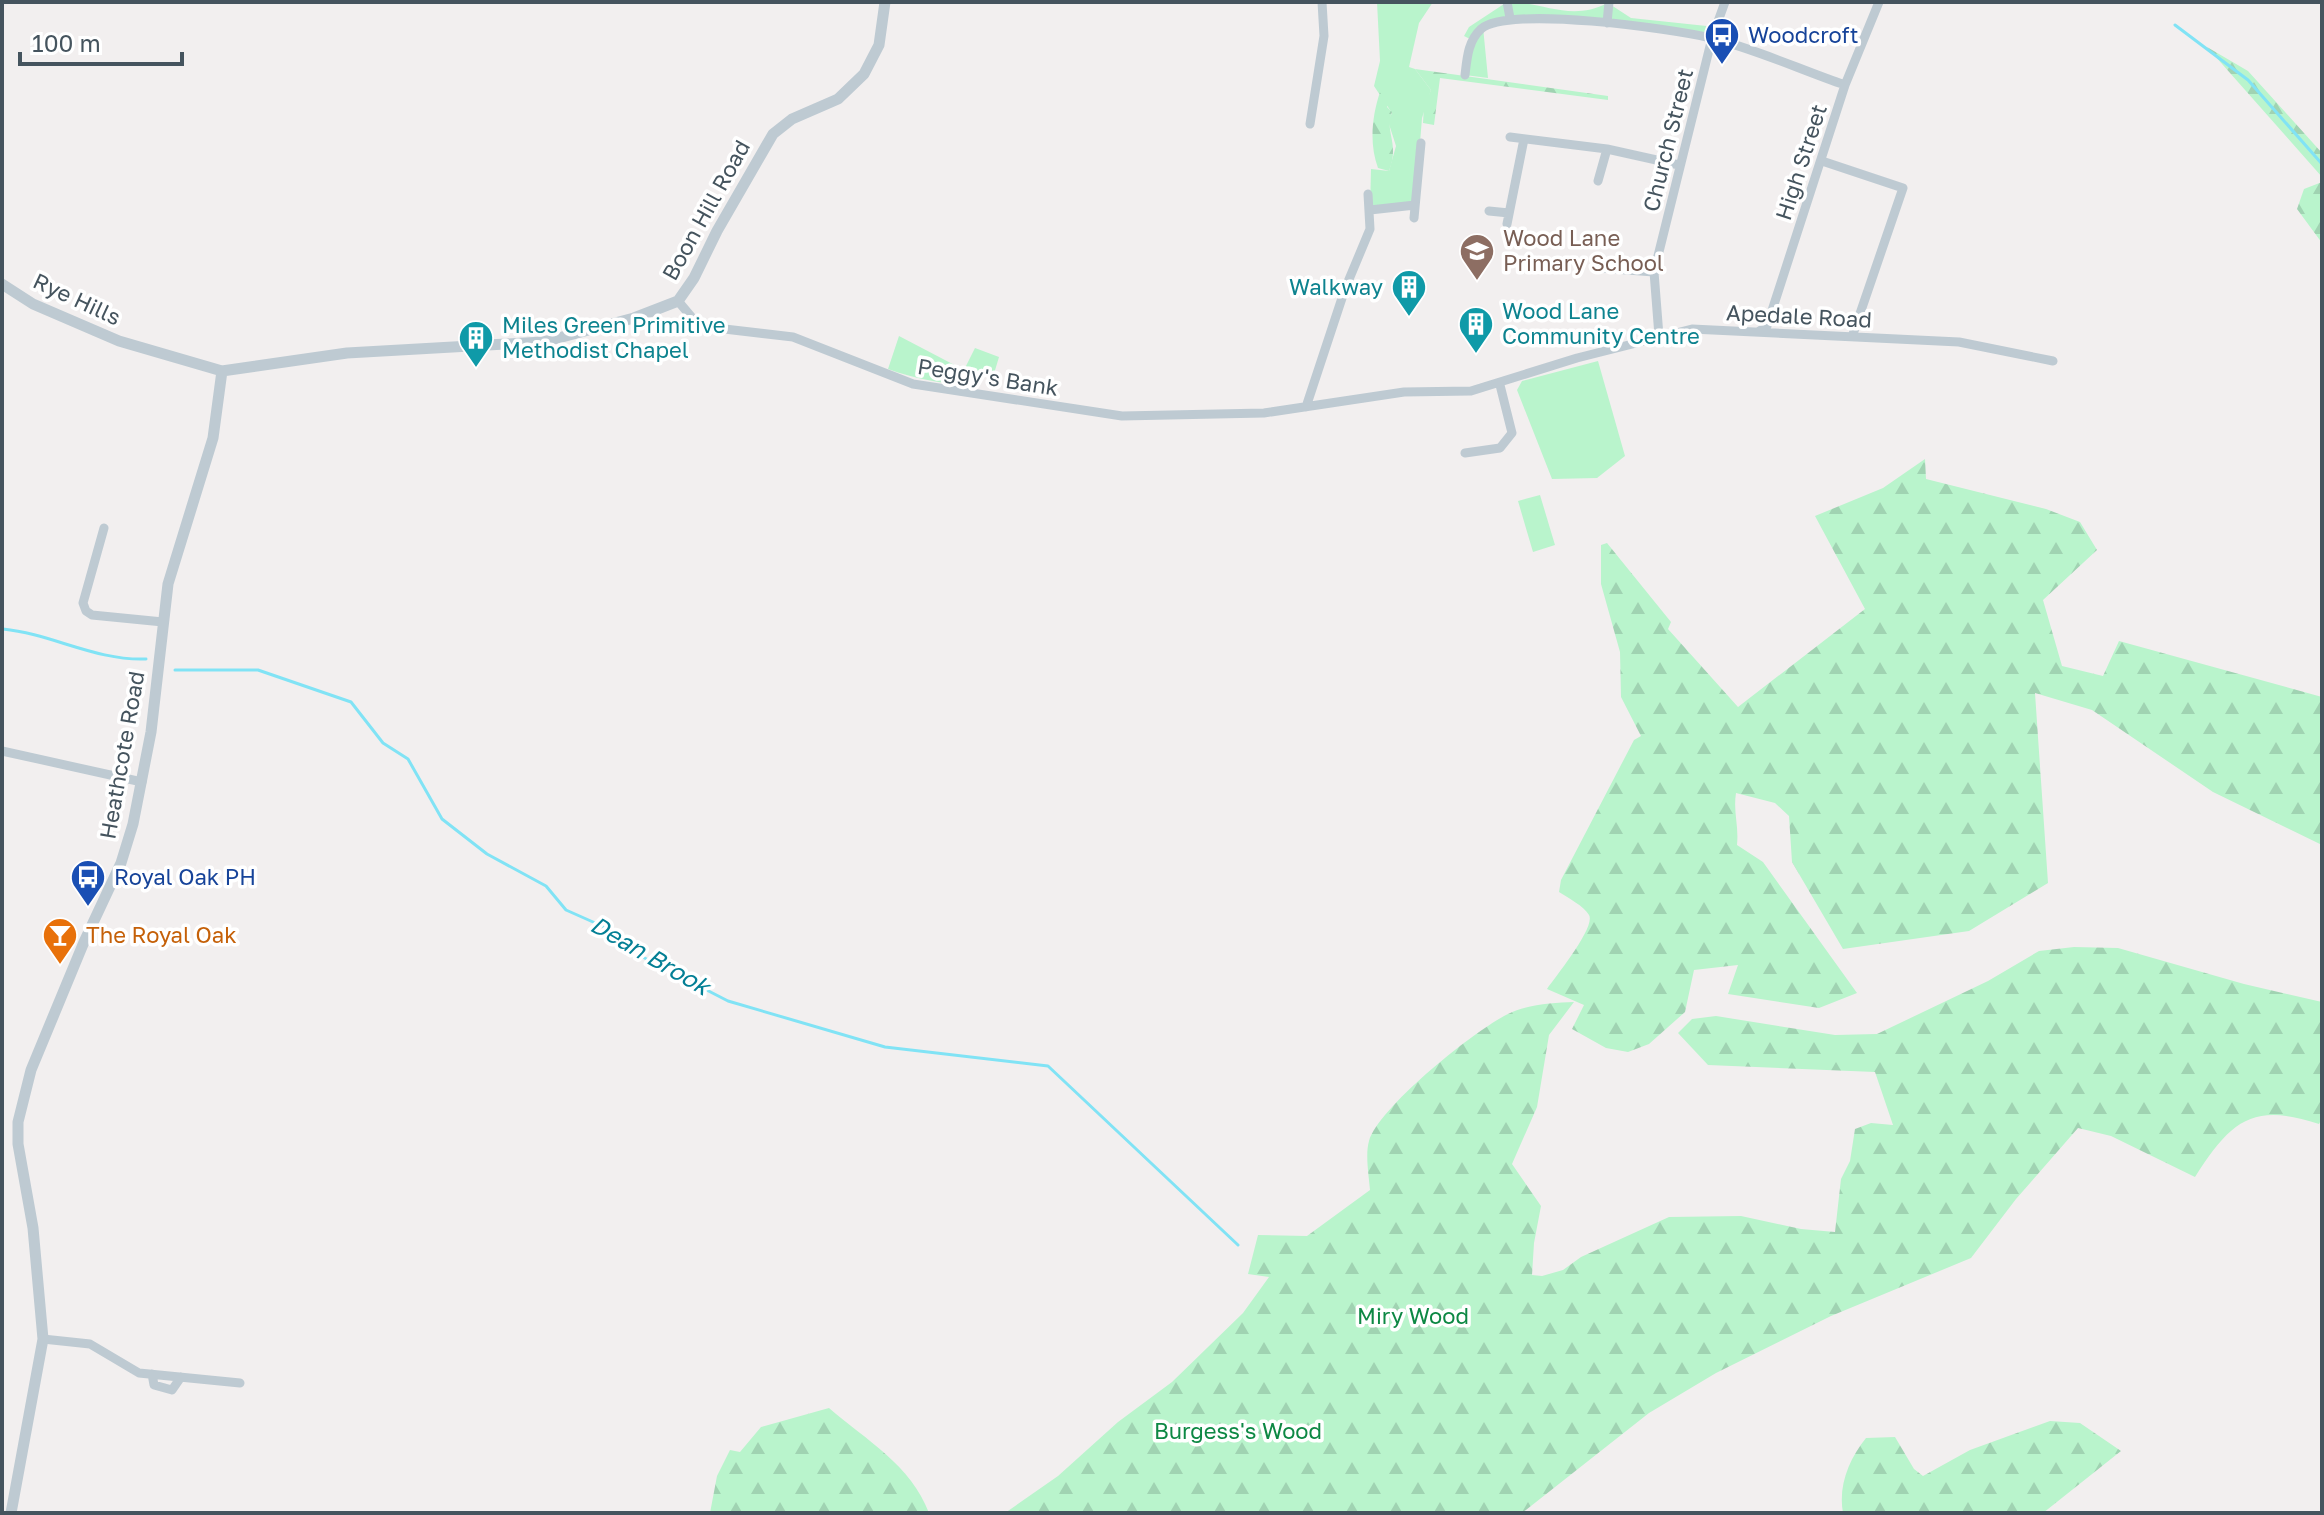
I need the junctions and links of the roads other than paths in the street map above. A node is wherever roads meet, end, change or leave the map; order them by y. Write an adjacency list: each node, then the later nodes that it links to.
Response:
1 (885, 2): 30 (street, Boon Hill Road)
2 (1322, 2): 12 (street)
3 (1507, 2): 7 (street)
4 (1609, 2): 8 (street)
5 (1725, 2): 9 (street, Church Street)
6 (1879, 2): 11 (street, High Street)
7 (1510, 18): 8 (street); 10 (street)
8 (1607, 23): 9 (street)
9 (1712, 38): 11 (street); 18 (street, Church Street)
10 (1465, 75)
11 (1845, 85): 17 (street, High Street)
12 (1310, 124)
13 (1510, 137): 14 (street)
14 (1524, 139): 16 (street); 24 (street)
15 (1421, 143): 21 (street)
16 (1607, 149): 18 (street); 19 (street)
17 (1822, 161): 31 (street, High Street); 33 (street)
18 (1679, 165): 28 (street, Church Street)
19 (1598, 181)
20 (1368, 194): 22 (street)
21 (1415, 205): 22 (street); 25 (street)
22 (1370, 210): 37 (street)
23 (1489, 211): 24 (street)
24 (1509, 213): 26 (street)
25 (1414, 218)
26 (1507, 224)
27 (1600, 268): 28 (street)
28 (1654, 272): 32 (street, Church Street)
29 (2, 284): 35 (street, Rye Hills)
30 (678, 301): 35 (street); 38 (street, Peggy's Bank)
31 (1758, 332): 32 (street, Apedale Road); 33 (street, Apedale Road)
32 (1659, 336): 36 (street, Apedale Road)
33 (1852, 337): 34 (street, Apedale Road)
34 (2053, 361)
35 (222, 371): 41 (street, Heathcote Road)
36 (1500, 385): 37 (street, Apedale Road); 39 (street)
37 (1306, 407): 38 (street, Apedale Road)
38 (1264, 413)
39 (1465, 453)
40 (104, 528): 41 (street)
41 (163, 622): 43 (street, Heathcote Road)
42 (2, 751): 43 (street)
43 (142, 782): 44 (street, Heathcote Road)
44 (43, 1339): 45 (street); 46 (street, Heathcote Road)
45 (240, 1383)
46 (11, 1513)

